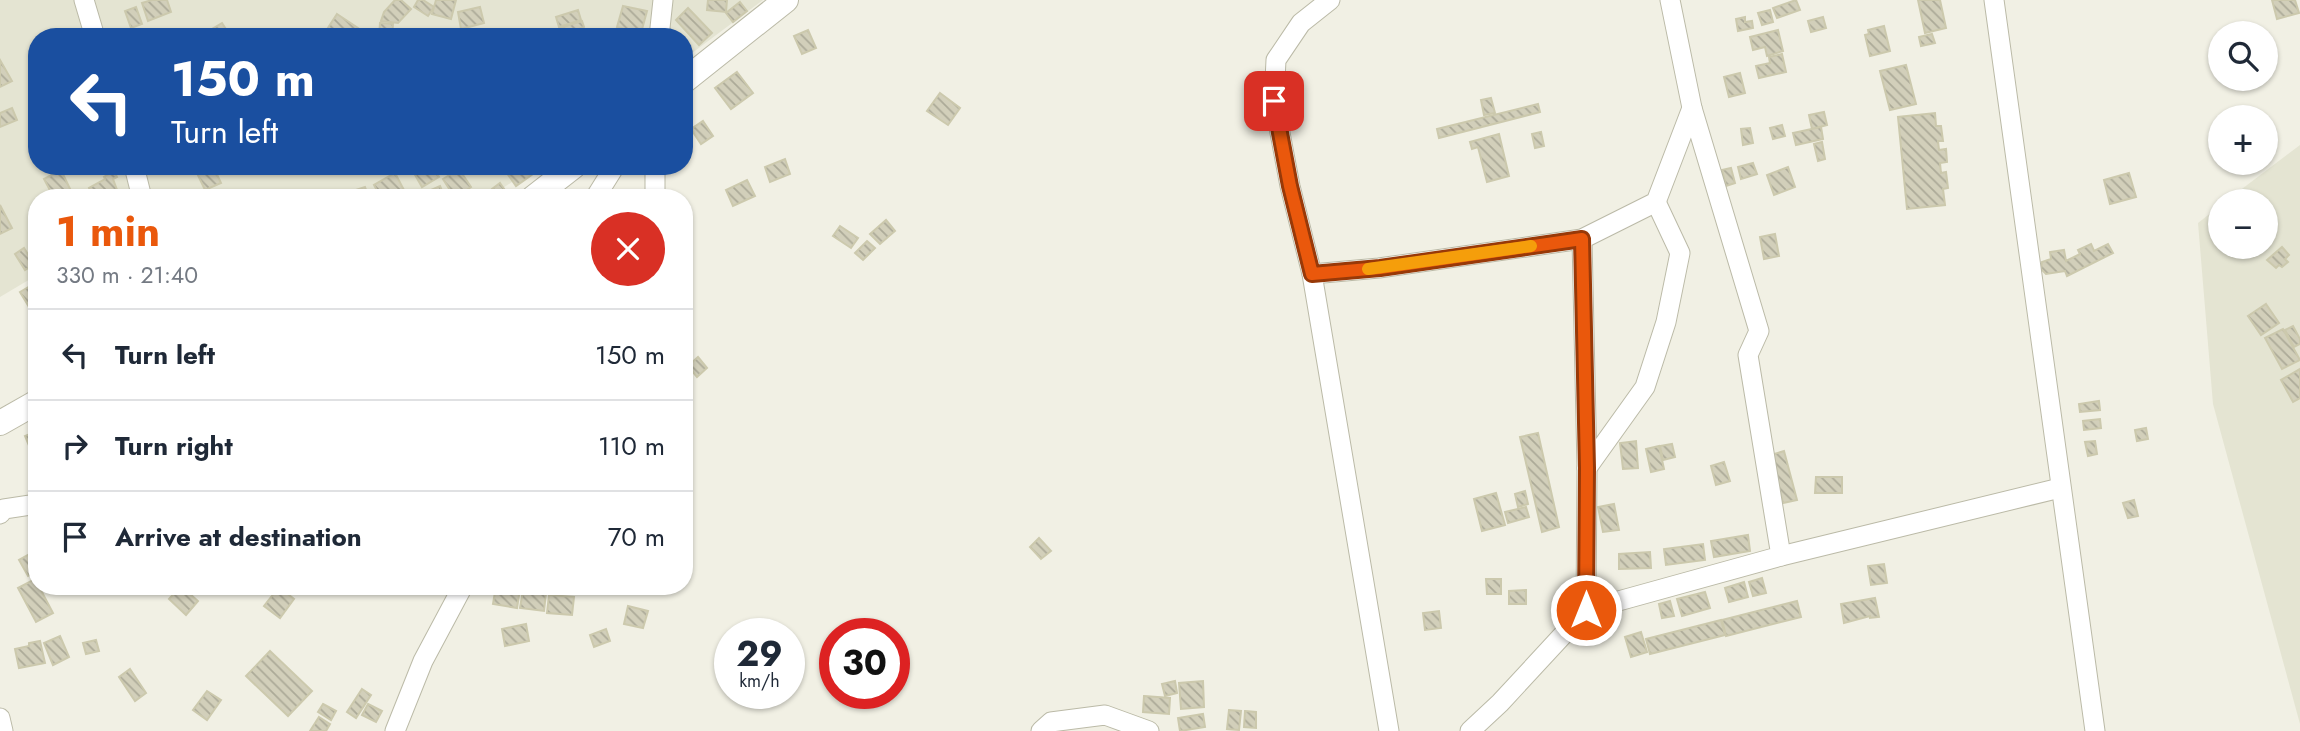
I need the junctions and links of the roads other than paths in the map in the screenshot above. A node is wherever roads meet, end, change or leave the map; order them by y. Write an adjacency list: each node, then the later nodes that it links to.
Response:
1 (84, 0): 7 (street)
2 (663, 0): 8 (street)
3 (786, 0): 9 (street)
4 (1330, 0): 15 (street)
5 (1670, 0): 10 (street)
6 (1994, 0): 19 (street)
7 (92, 28)
8 (660, 28)
9 (693, 74)
10 (1692, 108): 13 (street); 22 (street)
11 (562, 175): 12 (street)
12 (545, 189)
13 (1656, 202): 14 (street); 18 (street)
14 (1582, 239): 15 (street); 18 (street)
15 (1312, 274): 30 (street)
16 (28, 407): 17 (street)
17 (0, 423)
18 (1587, 468): 24 (street)
19 (2060, 488): 22 (street); 32 (street)
20 (28, 505): 21 (street)
21 (0, 514)
22 (1781, 556): 24 (street)
23 (458, 595): 27 (street)
24 (1586, 610): 31 (street)
25 (0, 718): 26 (street)
26 (3, 731)
27 (395, 731)
28 (1041, 731): 29 (street)
29 (1149, 731)
30 (1389, 731)
31 (1470, 731)
32 (2095, 731)

